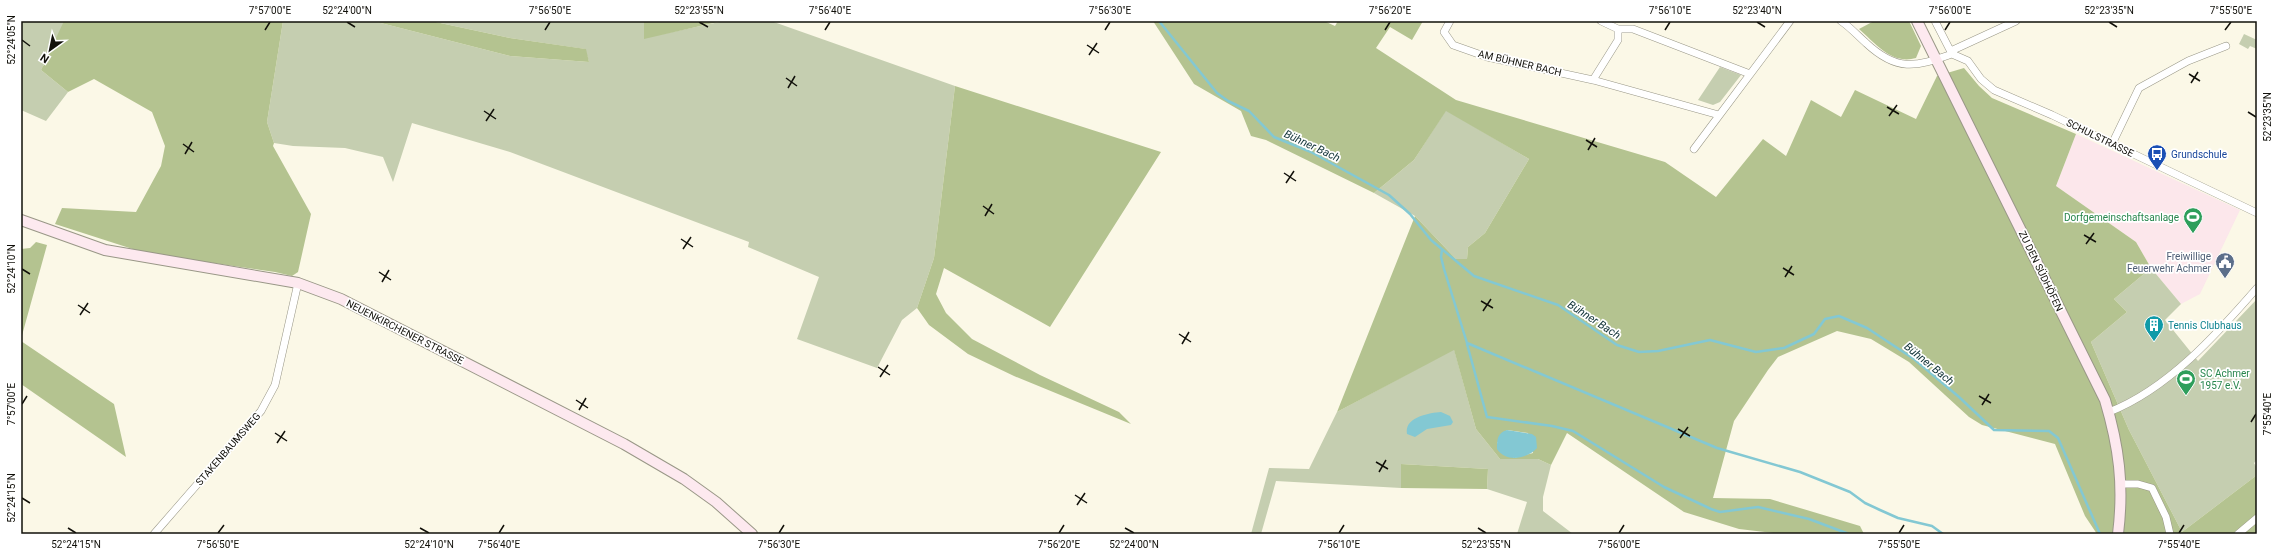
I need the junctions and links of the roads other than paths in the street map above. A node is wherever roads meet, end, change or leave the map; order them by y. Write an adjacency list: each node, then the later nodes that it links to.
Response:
1 (1450, 21): 13 (street, AM BÜHNER BACH)
2 (1601, 21): 8 (street)
3 (1790, 21): 12 (street)
4 (1840, 21): 11 (street)
5 (1917, 21): 11 (street, ZU DEN SÜDHÖFEN)
6 (1935, 21): 10 (street)
7 (2016, 21): 10 (street)
8 (1618, 30): 12 (street); 13 (street)
9 (2226, 46): 15 (street)
10 (1952, 54): 11 (street); 15 (street, SCHULSTRASSE)
11 (1937, 60): 21 (street, ZU DEN SÜDHÖFEN)
12 (1750, 74): 14 (street)
13 (1593, 80): 14 (street, AM BÜHNER BACH)
14 (1719, 115): 16 (street)
15 (2112, 144): 17 (street, SCHULSTRASSE)
16 (1694, 148)
17 (2257, 212)
18 (21, 220): 19 (street, NEUENKIRCHENER STRASSE)
19 (298, 283): 24 (street, STAKENBAUMSWEG); 25 (street, NEUENKIRCHENER STRASSE)
20 (2257, 288): 21 (street)
21 (2109, 412): 22 (street, ZU DEN SÜDHÖFEN)
22 (2121, 484): 26 (street, ZU DEN SÜDHÖFEN); 27 (street)
23 (2257, 518): 28 (street)
24 (154, 534)
25 (752, 534)
26 (2118, 534)
27 (2170, 534)
28 (2238, 534)

